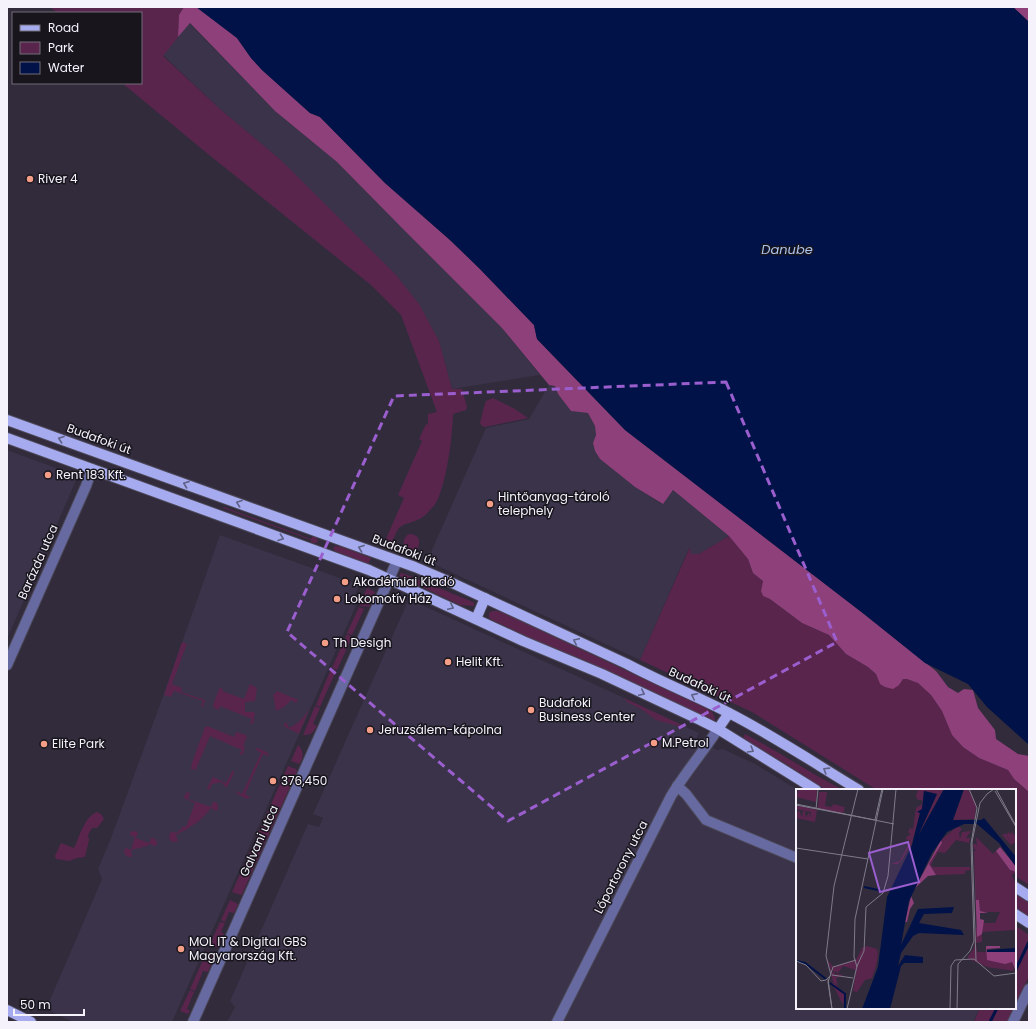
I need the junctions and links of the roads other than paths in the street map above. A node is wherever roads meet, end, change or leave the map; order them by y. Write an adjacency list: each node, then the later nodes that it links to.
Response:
1 (7, 420): 3 (main road, Budafoki út, one-way to 1)
2 (7, 438): 4 (main road)
3 (98, 452): 4 (main road); 5 (main road, Budafoki út, one-way to 3)
4 (92, 469): 6 (main road, one-way to 6); 11 (street, Barázda utca)
5 (327, 535): 6 (main road); 7 (main road, Budafoki út, one-way to 5)
6 (321, 552): 8 (main road)
7 (398, 561): 8 (street, Galvani utca); 9 (main road, Budafoki út)
8 (390, 579): 10 (main road, one-way to 10); 25 (street, Galvani utca)
9 (485, 598): 10 (main road); 12 (main road, Budafoki út, one-way to 9)
10 (476, 619): 13 (main road, one-way to 13)
11 (7, 665)
12 (729, 713): 13 (main road); 16 (main road, Budafoki út, one-way to 12)
13 (718, 729): 14 (street, Lőportorony utca); 15 (main road, one-way to 15)
14 (677, 786): 17 (street); 26 (street, Lőportorony utca)
15 (814, 789)
16 (857, 789)
17 (796, 858)
18 (1016, 888): 19 (main road)
19 (1029, 896)
20 (1016, 915): 21 (main road)
21 (1029, 923)
22 (1029, 989): 27 (street)
23 (7, 1010): 24 (main road)
24 (31, 1022)
25 (194, 1022)
26 (557, 1022)
27 (1013, 1022)

